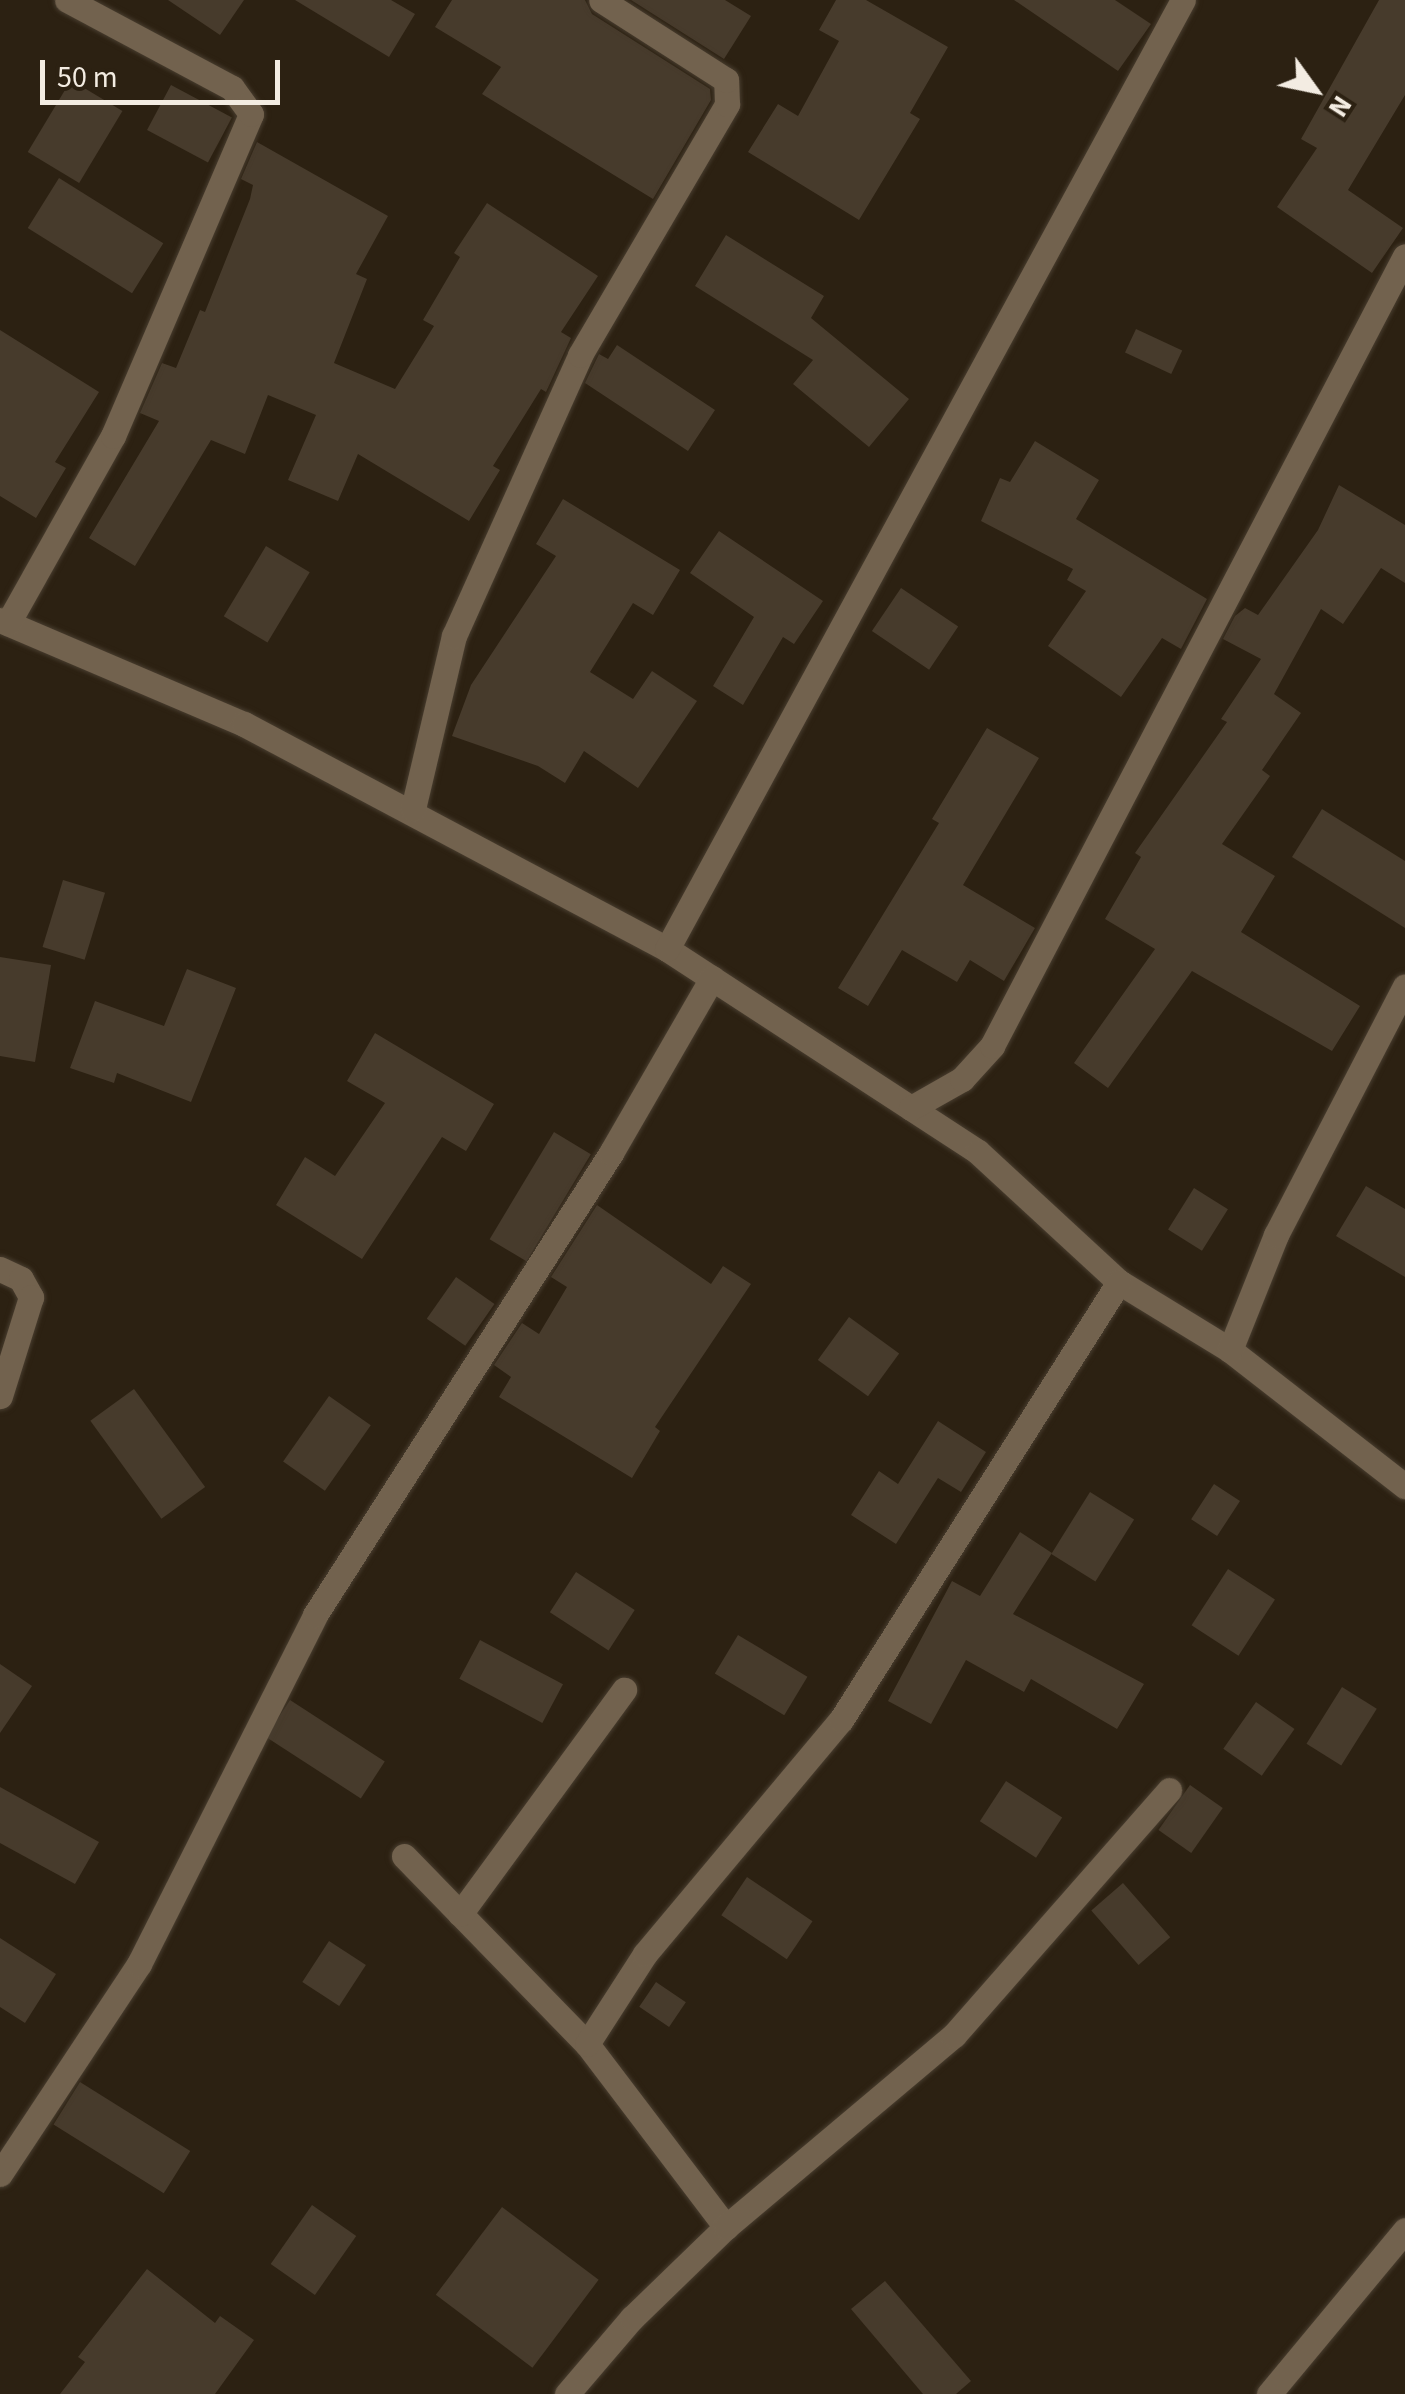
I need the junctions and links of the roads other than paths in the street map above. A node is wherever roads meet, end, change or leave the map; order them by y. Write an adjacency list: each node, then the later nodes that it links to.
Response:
1 (67, 0): 5 (street)
2 (600, 0): 6 (street)
3 (1183, 0): 7 (street)
4 (1405, 256): 10 (street)
5 (4, 621): 6 (street)
6 (413, 809): 7 (street)
7 (667, 948): 8 (street)
8 (712, 978): 10 (street); 21 (street)
9 (1405, 986): 13 (street)
10 (910, 1108): 12 (street)
11 (0, 1269): 14 (street)
12 (1120, 1282): 13 (street); 20 (street)
13 (1230, 1350): 15 (street)
14 (0, 1396)
15 (1405, 1486)
16 (624, 1690): 19 (street)
17 (1169, 1790): 22 (street)
18 (404, 1856): 19 (street)
19 (460, 1914): 20 (street)
20 (587, 2044): 22 (street)
21 (0, 2174)
22 (726, 2226): 24 (street)
23 (1405, 2230): 25 (street)
24 (568, 2394)
25 (1269, 2394)

